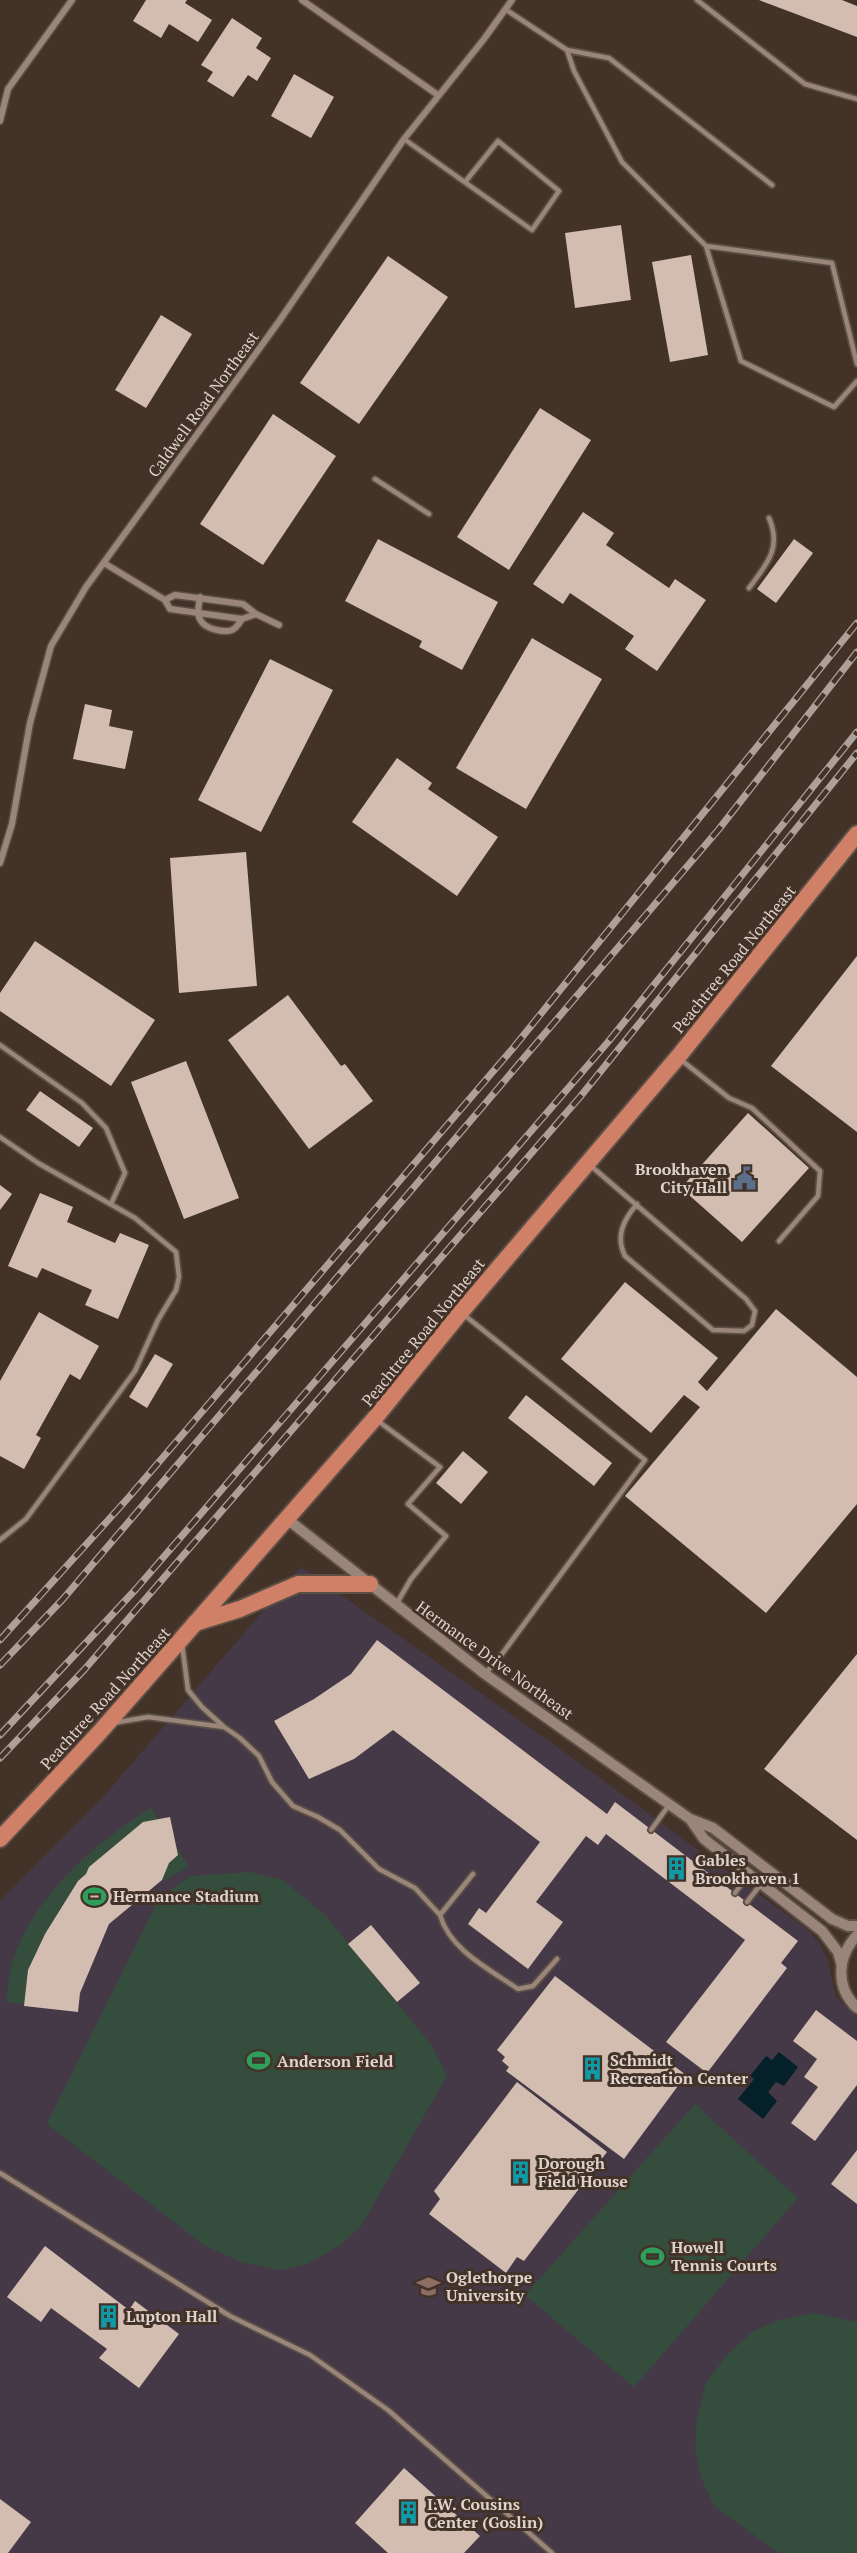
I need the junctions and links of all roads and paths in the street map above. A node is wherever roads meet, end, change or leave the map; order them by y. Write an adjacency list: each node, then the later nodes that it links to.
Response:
1 (72, 0): 9 (street)
2 (302, 0): 7 (street)
3 (512, 0): 5 (street, Caldwell Road Northeast)
4 (697, 0): 8 (lane)
5 (505, 9): 6 (lane); 7 (street, Caldwell Road Northeast)
6 (567, 50): 12 (lane); 13 (lane)
7 (438, 95): 10 (street, Caldwell Road Northeast)
8 (857, 99)
9 (0, 121)
10 (404, 140): 11 (lane); 19 (street, Caldwell Road Northeast)
11 (465, 182): 11 (lane)
12 (772, 185)
13 (706, 246): 14 (lane); 15 (lane)
14 (857, 364)
15 (857, 381)
16 (375, 479): 17 (lane)
17 (429, 514)
18 (769, 518): 20 (lane)
19 (104, 563): 22 (street); 28 (street, Caldwell Road Northeast)
20 (749, 588)
21 (200, 597): 22 (street); 23 (street); 24 (street)
22 (165, 600): 23 (street)
23 (198, 612): 25 (street); 25 (street)
24 (256, 614): 25 (street); 26 (street)
25 (242, 619)
26 (279, 625)
27 (857, 834): 30 (highway, Peachtree Road Northeast)
28 (0, 863)
29 (0, 1045): 33 (lane)
30 (678, 1057): 32 (highway, Peachtree Road Northeast); 35 (lane)
31 (0, 1137): 33 (lane)
32 (587, 1162): 34 (lane); 36 (highway, Peachtree Road Northeast)
33 (111, 1204): 40 (lane)
34 (637, 1204): 34 (lane)
35 (779, 1240)
36 (461, 1312): 37 (highway, Peachtree Road Northeast); 45 (lane)
37 (375, 1418): 38 (highway, Peachtree Road Northeast); 42 (lane)
38 (287, 1519): 41 (street, Hermance Drive Northeast); 43 (highway, Peachtree Road Northeast)
39 (0, 1530): 40 (lane)
40 (2, 1538)
41 (370, 1584): 42 (street, Hermance Drive Northeast); 43 (highway)
42 (395, 1605): 45 (street, Hermance Drive Northeast)
43 (195, 1623): 44 (highway, Peachtree Road Northeast)
44 (182, 1639): 46 (highway, Peachtree Road Northeast); 47 (lane)
45 (485, 1674): 48 (street, Hermance Drive Northeast)
46 (106, 1724): 47 (lane); 51 (highway, Peachtree Road Northeast)
47 (224, 1727): 57 (lane)
48 (669, 1804): 49 (street, Hermance Drive Northeast); 50 (lane)
49 (690, 1819): 53 (street, Hermance Drive Northeast); 58 (street, Hermance Drive Northeast)
50 (651, 1830)
51 (0, 1839)
52 (473, 1874): 57 (lane)
53 (749, 1874): 54 (street, Hermance Drive Northeast); 55 (lane)
54 (761, 1884): 56 (lane); 61 (street, Hermance Drive Northeast)
55 (735, 1893)
56 (747, 1902)
57 (440, 1915): 60 (lane)
58 (857, 1926)
59 (857, 1935): 61 (street)
60 (557, 1959)
61 (841, 1963): 62 (street, Hermance Drive Northeast)
62 (857, 2008)
63 (0, 2173): 64 (lane)
64 (552, 2553)

